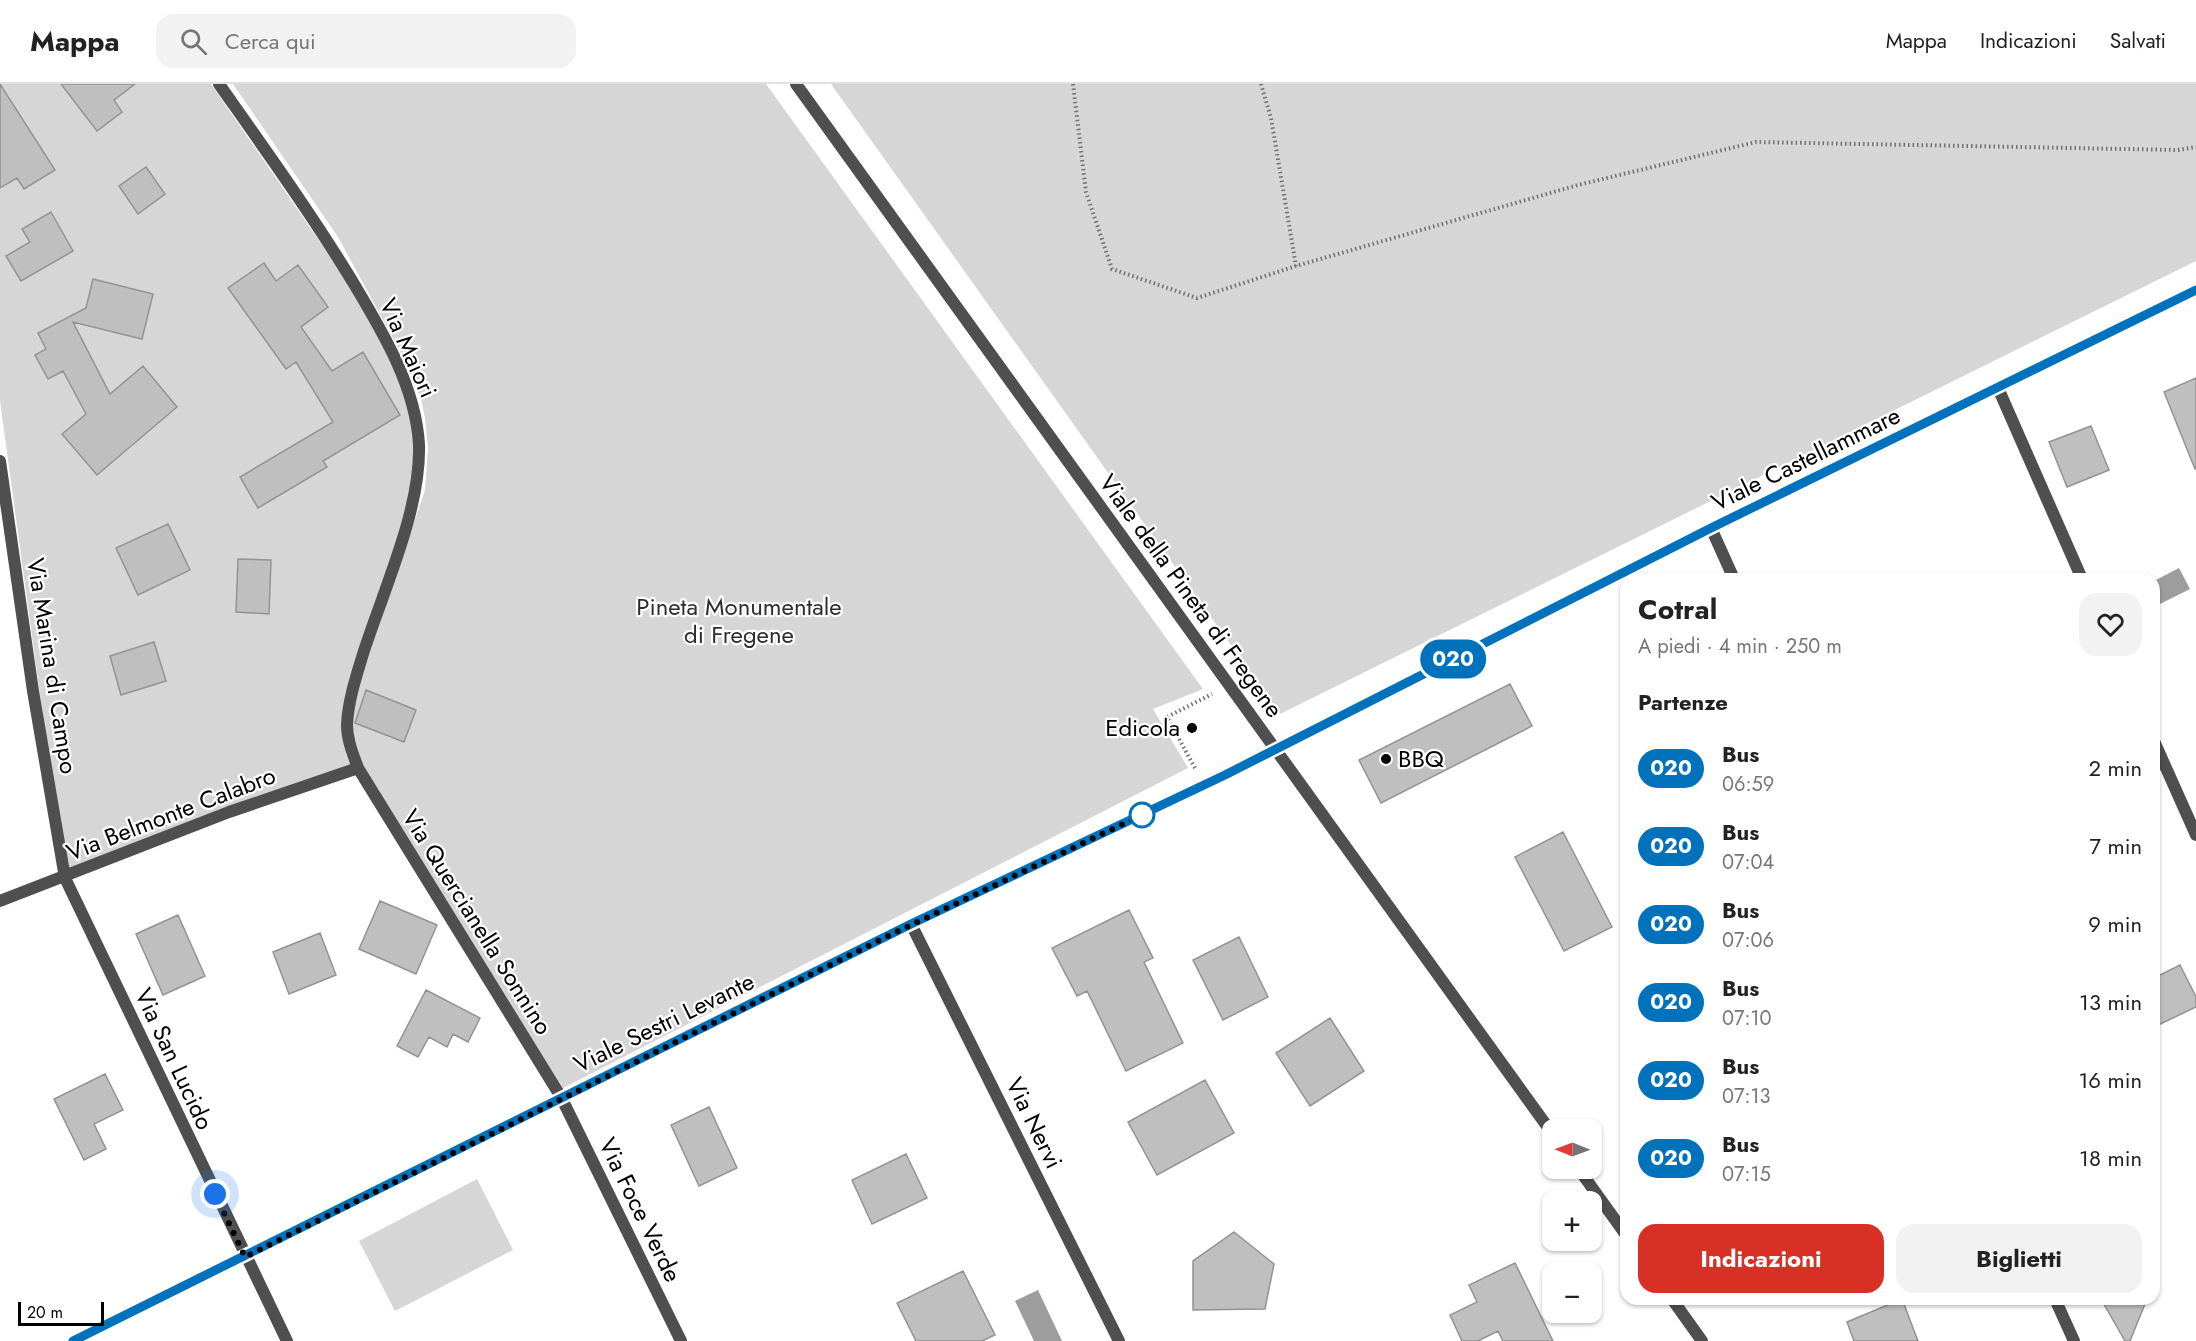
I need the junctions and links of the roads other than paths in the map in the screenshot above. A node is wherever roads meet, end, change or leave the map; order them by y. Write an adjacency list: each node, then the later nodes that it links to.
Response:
1 (219, 84): 13 (street, Via Maiori)
2 (796, 84): 11 (street, Viale della Pineta di Fregene)
3 (2196, 290): 4 (street, Viale Castellammare)
4 (1998, 388): 6 (street, Viale Castellammare); 9 (street)
5 (0, 461): 15 (street, Via Marina di Campo)
6 (1711, 528): 7 (street, Viale Castellammare); 8 (street)
7 (1622, 573)
8 (1731, 573)
9 (2079, 573)
10 (1620, 574): 11 (street, Viale Castellammare)
11 (1276, 749): 17 (street, Viale Sestri Levante); 19 (street, Viale della Pineta di Fregene)
12 (2160, 754): 14 (street)
13 (358, 768): 15 (street, Via Belmonte Calabro); 18 (street, Via Quercianella Sonnino)
14 (2196, 835)
15 (65, 878): 16 (street, Via Belmonte Calabro); 22 (street, Via San Lucido)
16 (0, 901)
17 (911, 924): 18 (street, Viale Sestri Levante); 28 (street, Via Nervi)
18 (561, 1097): 22 (street, Viale Sestri Levante); 27 (street, Via Foce Verde)
19 (1542, 1119)
20 (1586, 1179): 21 (street)
21 (1620, 1227)
22 (245, 1257): 25 (street, Viale Sestri Levante); 26 (street, Via San Lucido)
23 (1676, 1305): 29 (street)
24 (2058, 1305): 30 (street)
25 (73, 1341)
26 (286, 1341)
27 (681, 1341)
28 (1119, 1341)
29 (1702, 1341)
30 (2074, 1341)

